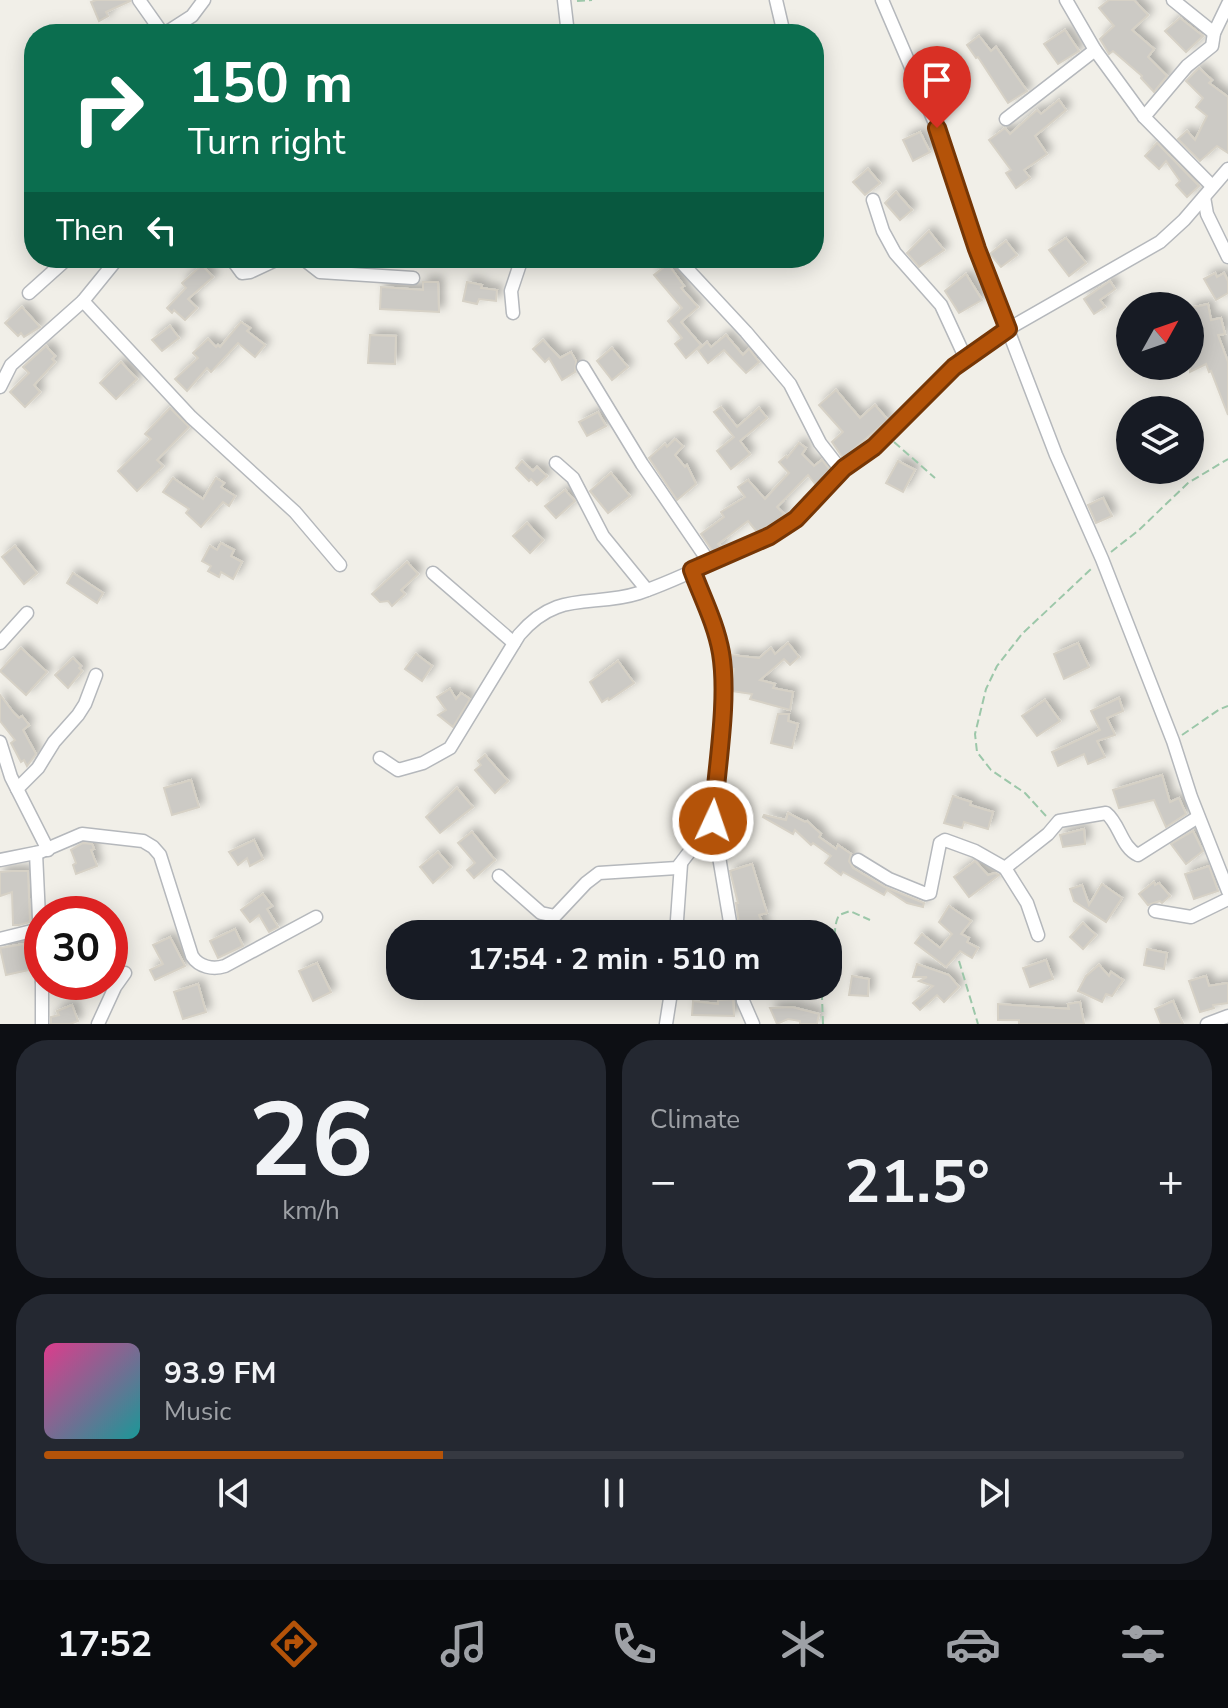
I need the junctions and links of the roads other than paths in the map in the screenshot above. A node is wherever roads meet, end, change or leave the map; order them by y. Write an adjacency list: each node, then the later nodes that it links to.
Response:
1 (139, 0): 9 (street)
2 (204, 0): 10 (street)
3 (776, 0): 12 (street)
4 (882, 0): 32 (street)
5 (1066, 0): 14 (street)
6 (1173, 0): 13 (street)
7 (564, 1): 11 (street)
8 (1228, 4): 13 (street)
9 (157, 24)
10 (180, 24)
11 (567, 24)
12 (782, 24)
13 (1214, 33): 15 (street)
14 (1095, 50): 15 (street); 16 (street)
15 (1144, 117): 18 (street)
16 (1006, 119)
17 (1228, 169): 18 (street)
18 (1208, 192): 20 (street); 32 (street)
19 (873, 200): 33 (street)
20 (1228, 257)
21 (57, 268): 29 (street)
22 (112, 268): 30 (street)
23 (238, 268): 24 (street)
24 (259, 268)
25 (315, 268): 28 (street)
26 (519, 268): 31 (street)
27 (686, 268): 37 (street)
28 (413, 278)
29 (29, 293)
30 (83, 301): 35 (street); 39 (street)
31 (513, 313)
32 (1008, 329): 33 (street); 50 (street)
33 (965, 357): 37 (street)
34 (583, 367): 38 (street)
35 (0, 387)
36 (556, 463): 42 (street)
37 (841, 470): 38 (street)
38 (709, 562): 40 (street)
39 (340, 565)
40 (692, 570): 42 (street); 51 (street)
41 (433, 573): 45 (street)
42 (647, 590): 45 (street)
43 (27, 613): 44 (street)
44 (0, 643)
45 (514, 643): 48 (street)
46 (96, 675): 49 (street)
47 (0, 742): 49 (street)
48 (380, 758)
49 (17, 789): 52 (street)
50 (1198, 817): 56 (street); 58 (street)
51 (713, 821): 55 (street); 64 (street)
52 (42, 852): 53 (street); 59 (street); 62 (street)
53 (0, 860)
54 (858, 860): 56 (street)
55 (681, 864): 57 (street); 63 (street)
56 (1005, 868): 66 (street)
57 (499, 876)
58 (1228, 891)
59 (41, 896)
60 (1228, 899): 61 (street)
61 (1155, 911)
62 (316, 917)
63 (677, 920)
64 (730, 920)
65 (24, 933): 67 (street)
66 (1038, 935)
67 (0, 939)
68 (42, 1000): 73 (street)
69 (109, 1000): 74 (street)
70 (670, 1000): 75 (street)
71 (743, 1000): 76 (street)
72 (1228, 1016): 77 (street)
73 (42, 1024)
74 (98, 1024)
75 (666, 1024)
76 (753, 1024)
77 (1207, 1024)

